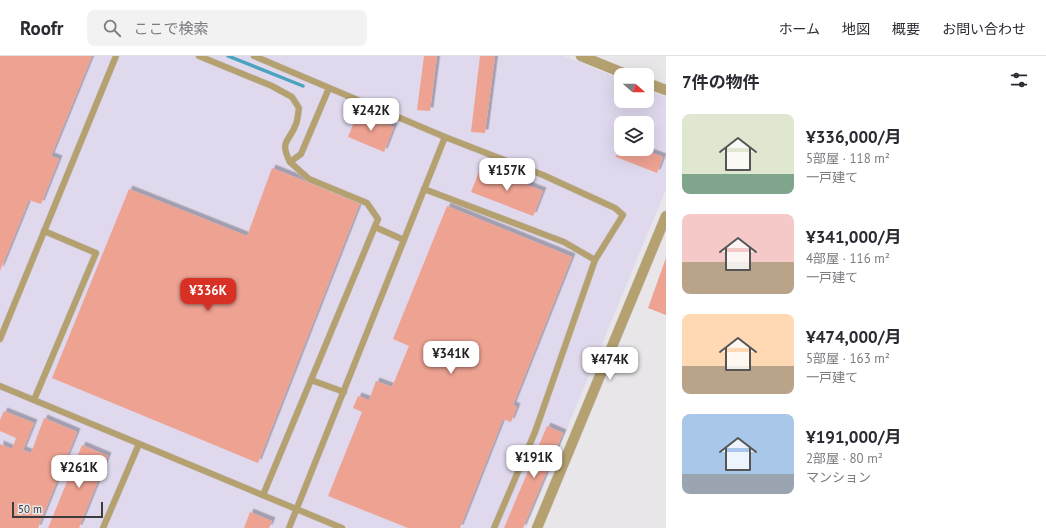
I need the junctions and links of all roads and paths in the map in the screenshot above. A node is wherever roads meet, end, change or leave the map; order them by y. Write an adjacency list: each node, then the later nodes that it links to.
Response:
1 (116, 56): 15 (lane)
2 (199, 56): 10 (lane)
3 (254, 56): 7 (lane)
4 (581, 56): 5 (street)
5 (614, 69)
6 (654, 86): 8 (street)
7 (329, 88): 9 (lane); 10 (lane)
8 (666, 90)
9 (445, 137): 11 (lane); 17 (lane)
10 (290, 162): 13 (lane)
11 (424, 189): 16 (lane); 17 (lane)
12 (666, 216): 14 (street)
13 (375, 227): 16 (lane); 19 (lane)
14 (664, 227): 30 (street)
15 (44, 231): 18 (lane); 22 (lane)
16 (404, 240): 21 (lane)
17 (595, 260): 29 (lane)
18 (0, 338)
19 (311, 380): 21 (lane); 24 (lane)
20 (0, 386): 22 (lane)
21 (344, 392): 25 (lane)
22 (34, 400): 23 (lane)
23 (139, 444): 24 (lane); 26 (lane)
24 (263, 495): 25 (lane)
25 (297, 509): 27 (lane); 28 (lane)
26 (103, 528)
27 (289, 528)
28 (342, 528)
29 (494, 528)
30 (537, 528)

